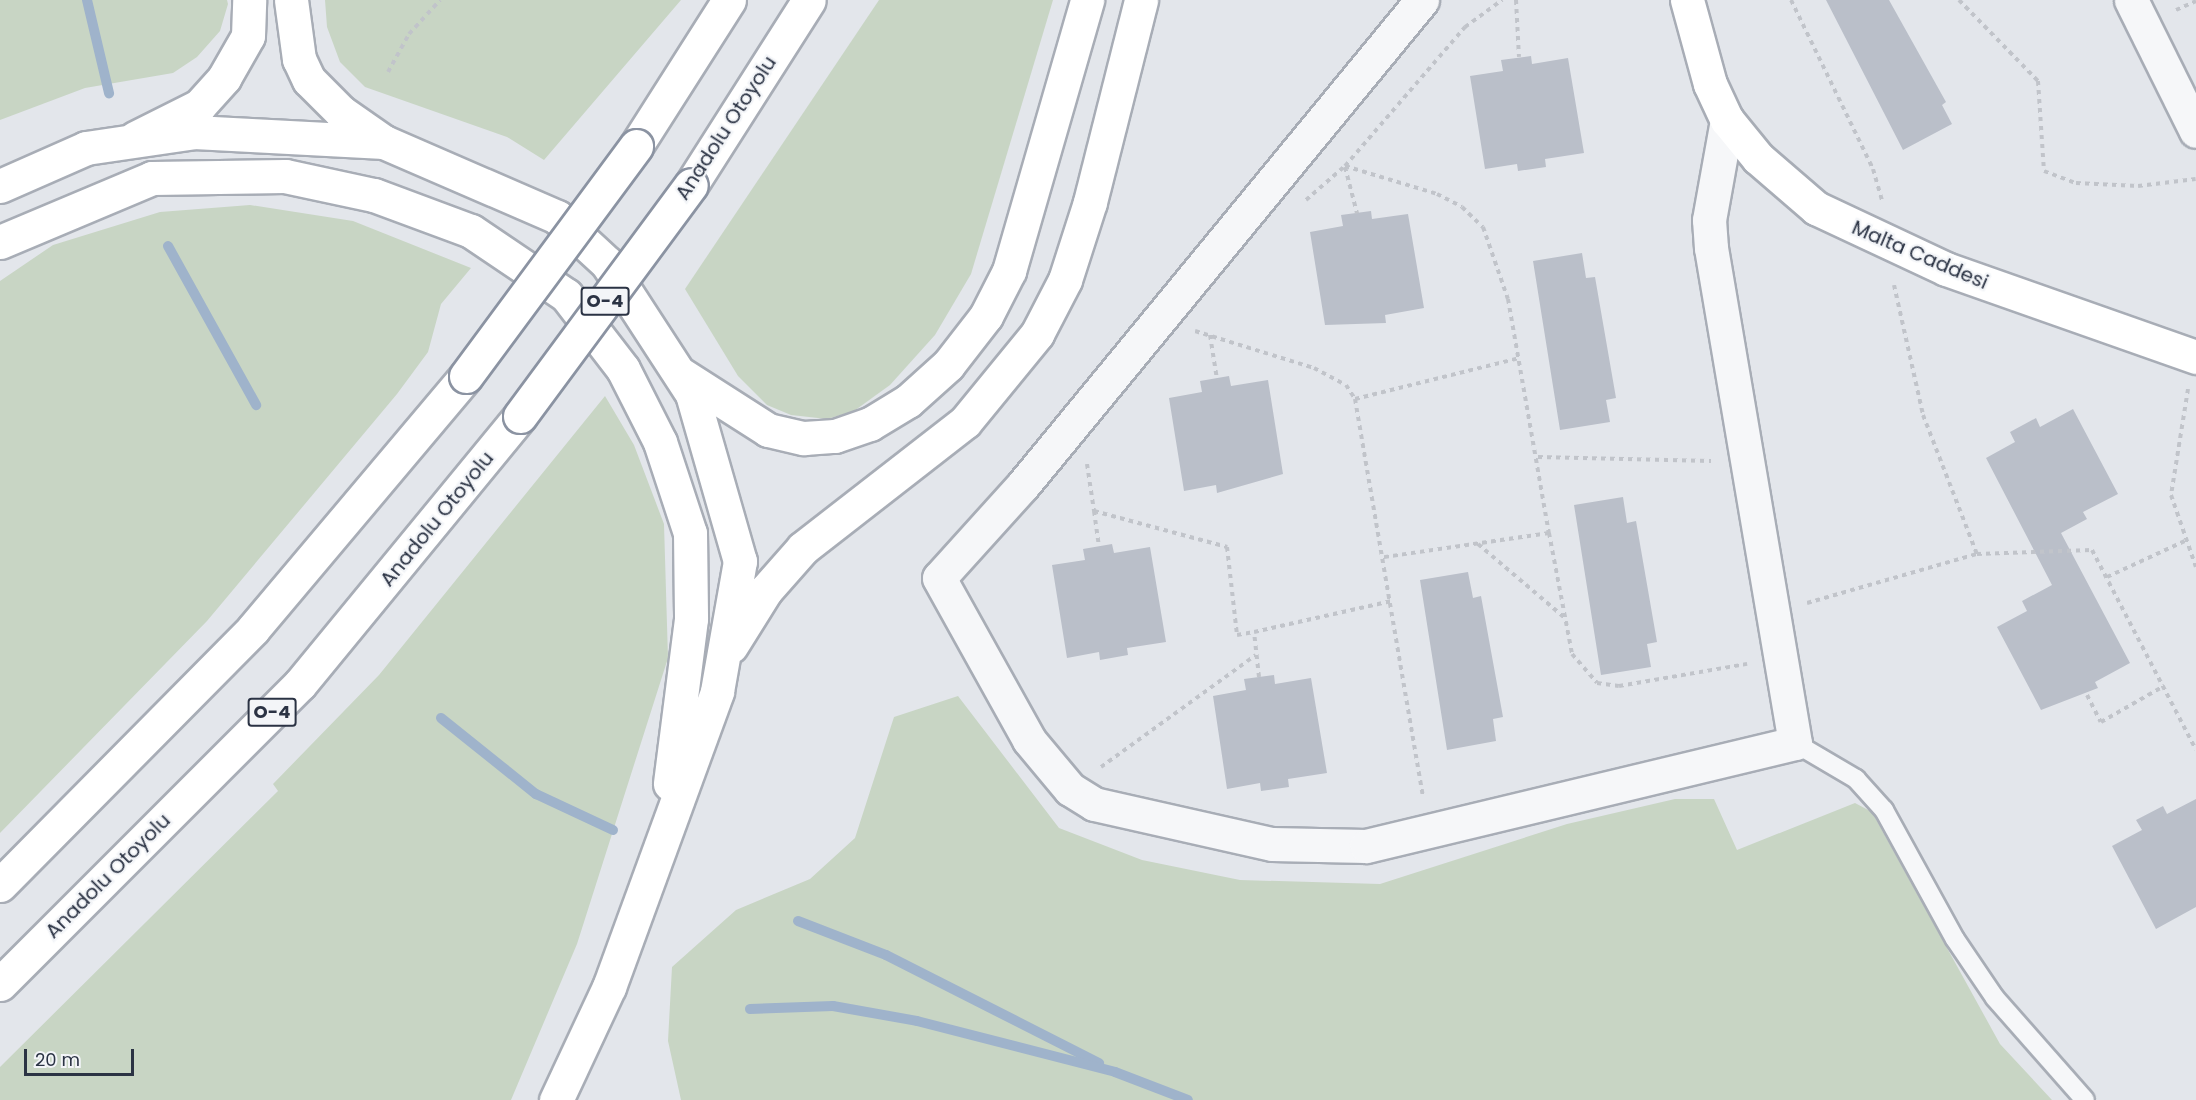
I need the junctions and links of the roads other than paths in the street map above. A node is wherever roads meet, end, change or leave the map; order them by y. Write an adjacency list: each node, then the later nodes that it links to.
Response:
1 (249, 0): 12 (main road)
2 (291, 0): 13 (main road)
3 (729, 0): 21 (main road, bridge)
4 (809, 0): 22 (main road, Anadolu Otoyolu / O-4, bridge)
5 (1088, 0): 17 (main road)
6 (1141, 0): 18 (main road)
7 (1422, 0): 19 (street)
8 (1687, 0): 10 (main road, Malta Caddesi)
9 (2131, 0): 11 (street)
10 (1726, 120): 16 (main road, Malta Caddesi); 19 (street)
11 (2196, 131)
12 (128, 142): 13 (main road); 14 (main road)
13 (384, 142): 17 (main road)
14 (0, 186)
15 (0, 242): 20 (main road)
16 (2195, 356)
17 (679, 373): 18 (main road)
18 (723, 657): 20 (main road)
19 (1795, 743): 24 (lane)
20 (662, 843): 23 (main road)
21 (0, 885)
22 (0, 984)
23 (556, 1100)
24 (2085, 1100)

